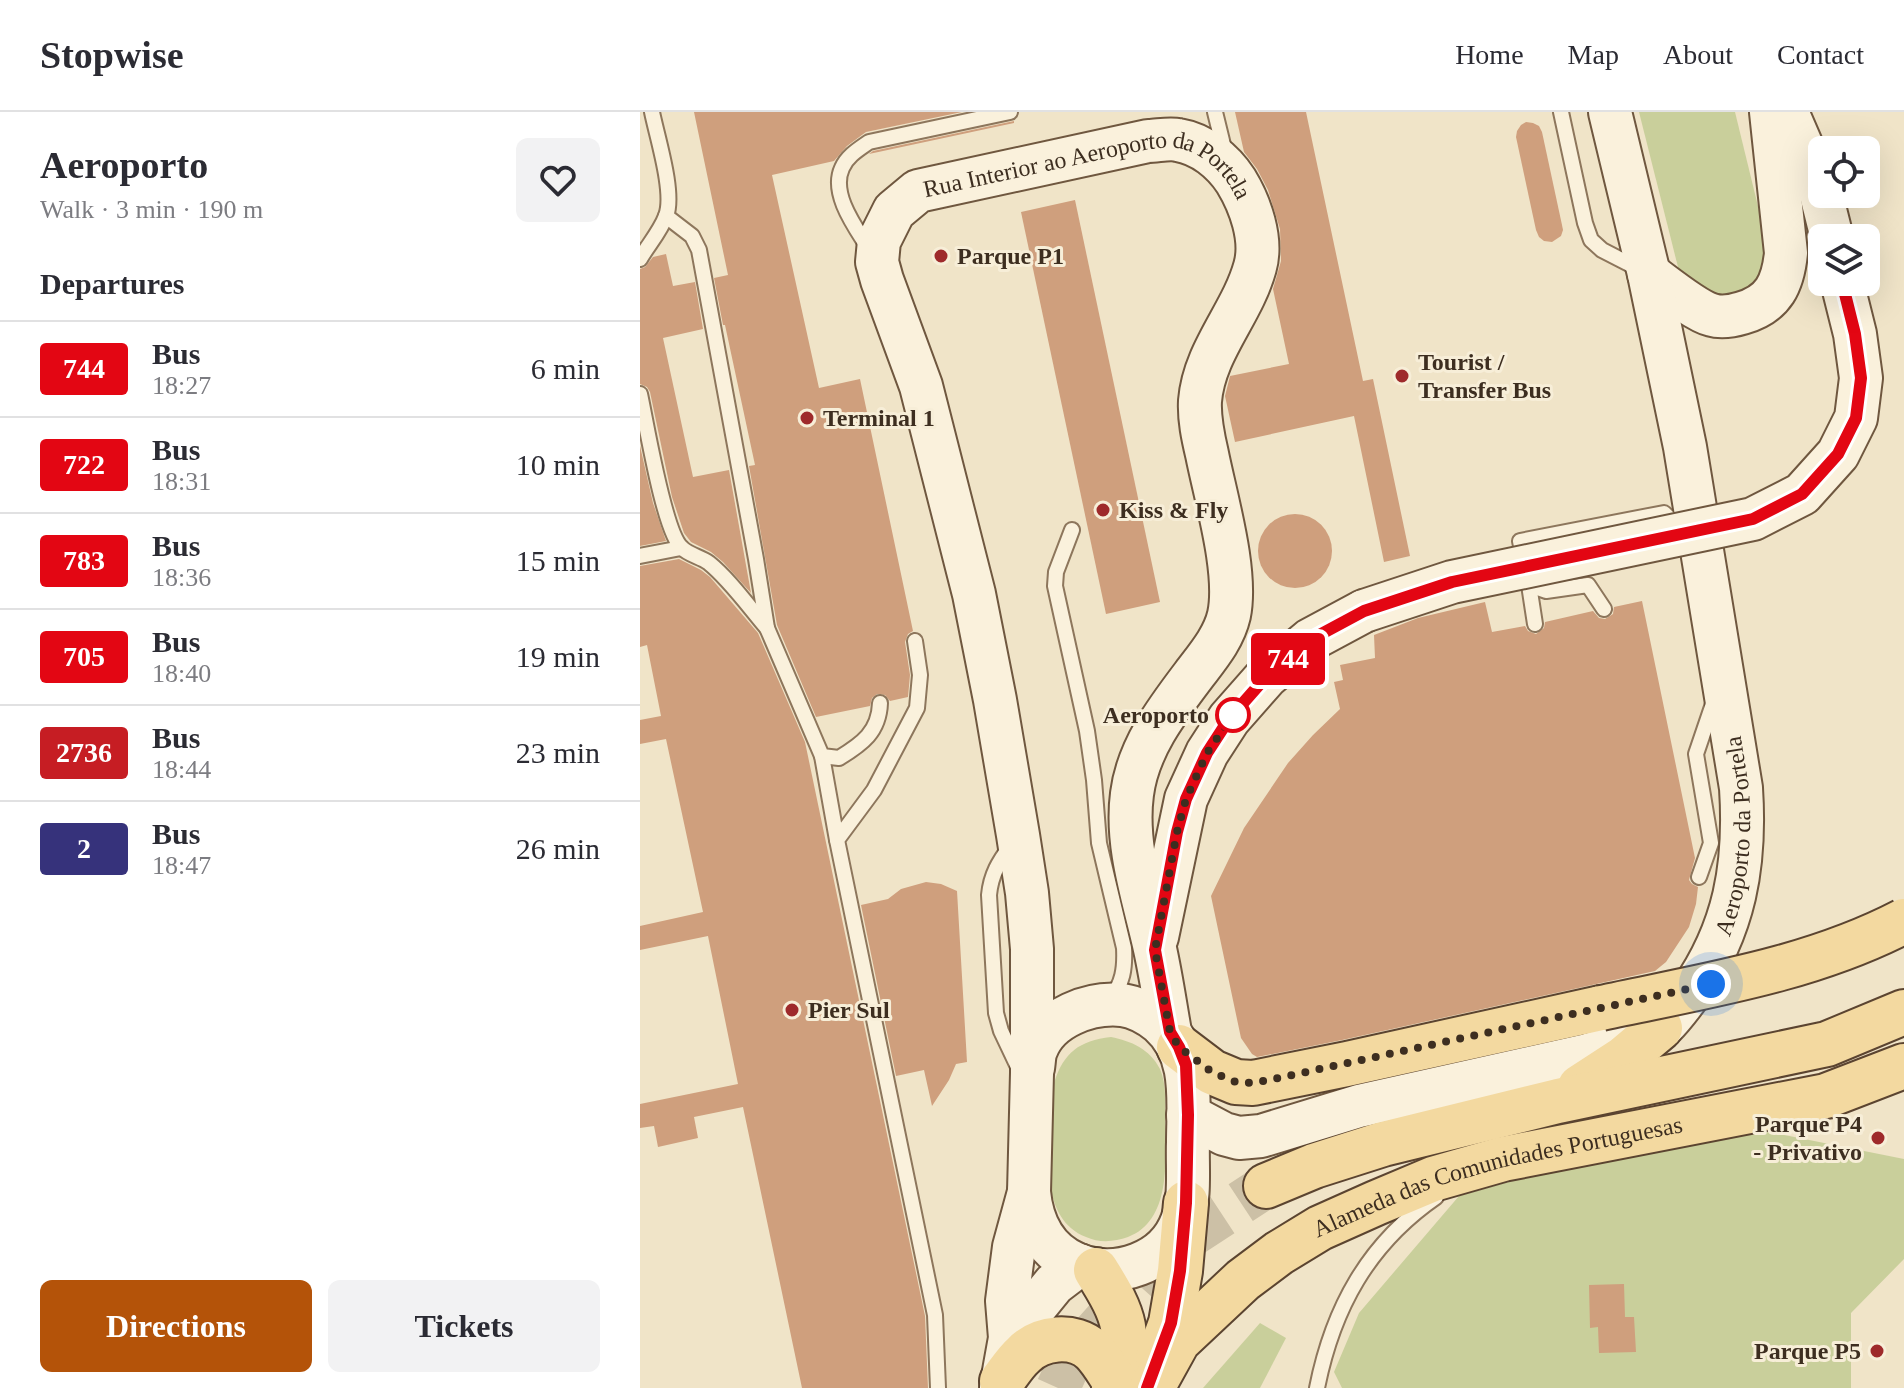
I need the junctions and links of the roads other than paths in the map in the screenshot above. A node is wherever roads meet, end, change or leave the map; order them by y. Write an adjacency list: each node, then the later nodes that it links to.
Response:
1 (652, 112): 9 (lane)
2 (1010, 112): 12 (lane)
3 (1215, 112): 8 (lane)
4 (1561, 112): 13 (lane)
5 (1610, 112): 13 (main road, Aeroporto da Portela)
6 (1771, 112): 13 (main road)
7 (1787, 112): 10 (main road)
8 (1230, 173): 12 (main road, Rua Interior ao Aeroporto da Portela); 32 (main road, Rua Interior ao Aeroporto da Portela)
9 (666, 216): 11 (lane); 24 (lane)
10 (1828, 224)
11 (640, 259)
12 (877, 262): 38 (main road)
13 (1649, 274): 19 (main road, Aeroporto da Portela)
14 (1846, 296): 32 (main road, bridge)
15 (640, 394): 16 (lane)
16 (647, 460): 18 (lane)
17 (1072, 530): 33 (lane)
18 (681, 548): 20 (lane); 24 (lane)
19 (1702, 551): 21 (lane); 26 (main road, Aeroporto da Portela)
20 (640, 556)
21 (1529, 585): 22 (lane); 23 (lane)
22 (1604, 609)
23 (1535, 624)
24 (767, 628): 28 (lane)
25 (915, 641): 29 (lane)
26 (1723, 674): 30 (lane); 35 (main road, Aeroporto da Portela)
27 (880, 703): 28 (lane)
28 (822, 756): 29 (lane)
29 (837, 840): 49 (lane)
30 (1699, 877)
31 (1904, 921): 36 (main road, bridge)
32 (1155, 950): 36 (main road, Rua Interior ao Aeroporto da Portela)
33 (1105, 1004): 36 (main road); 38 (main road)
34 (1904, 1012): 39 (main road, Alameda das Comunidades Portuguesas)
35 (1660, 1028): 39 (main road); 40 (main road)
36 (1175, 1039): 40 (main road)
37 (1904, 1066): 41 (main road, Alameda das Comunidades Portuguesas)
38 (1031, 1083): 43 (main road)
39 (1558, 1101): 42 (main road, Alameda das Comunidades Portuguesas)
40 (1188, 1115): 44 (main road)
41 (1490, 1163): 48 (main road, Alameda das Comunidades Portuguesas); 50 (lane)
42 (1266, 1186)
43 (1029, 1192): 45 (main road); 46 (main road)
44 (1186, 1203): 45 (main road); 48 (main road)
45 (1088, 1268): 46 (main road); 48 (main road)
46 (1010, 1338): 47 (main road)
47 (1002, 1384): 48 (main road)
48 (1132, 1387)
49 (938, 1388)
50 (1317, 1388)

